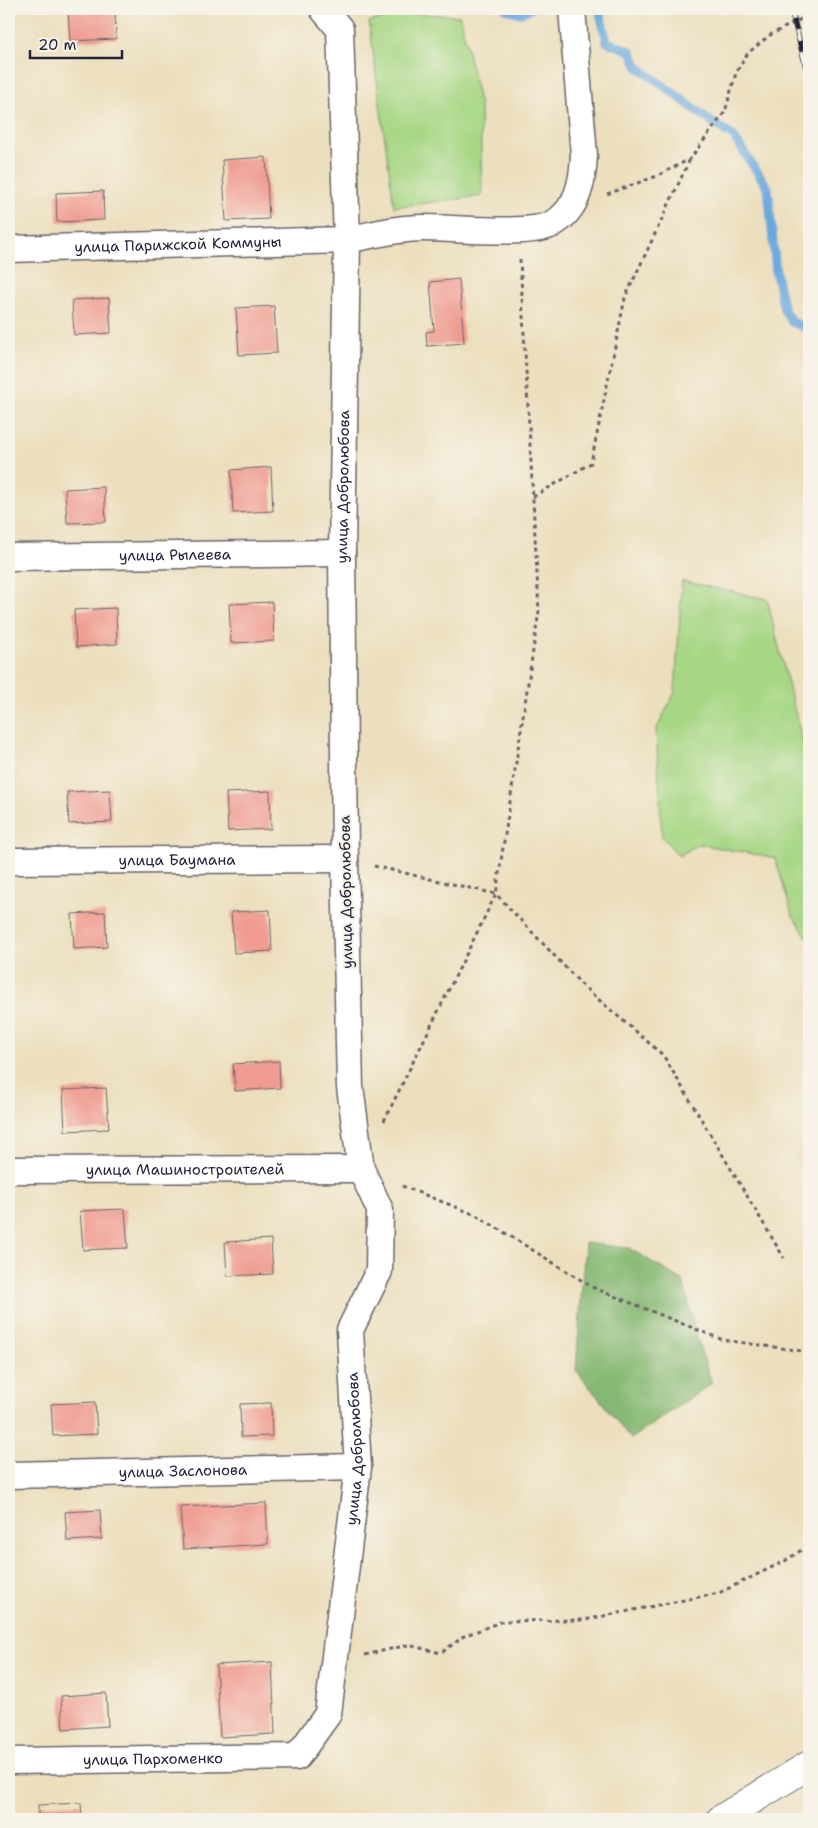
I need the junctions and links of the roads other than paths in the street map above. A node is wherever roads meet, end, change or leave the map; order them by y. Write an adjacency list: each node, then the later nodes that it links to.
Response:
1 (323, 9): 3 (street, улица Добролюбова)
2 (572, 9): 3 (street, улица Парижской Коммуны)
3 (347, 240): 4 (street, улица Парижской Коммуны); 5 (street, улица Добролюбова)
4 (9, 249)
5 (342, 553): 6 (street, улица Рылеева); 7 (street, улица Добролюбова)
6 (9, 557)
7 (345, 858): 8 (street, улица Баумана); 9 (street, улица Добролюбова)
8 (9, 861)
9 (360, 1169): 10 (street, улица Машиностроителей); 11 (street, улица Добролюбова)
10 (9, 1170)
11 (358, 1467): 12 (street, улица Заслонова); 13 (street, улица Добролюбова)
12 (9, 1475)
13 (297, 1757): 14 (street, улица Пархоменко)
14 (9, 1761)
15 (809, 1765): 16 (main road)
16 (721, 1819)

